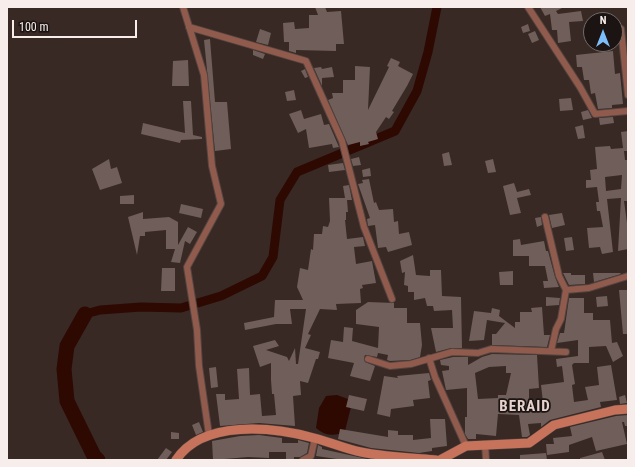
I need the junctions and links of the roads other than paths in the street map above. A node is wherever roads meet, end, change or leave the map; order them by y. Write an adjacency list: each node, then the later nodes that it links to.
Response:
1 (183, 7): 3 (street)
2 (528, 7): 6 (street)
3 (189, 27): 10 (street); 16 (street)
4 (623, 48): 5 (street)
5 (628, 95)
6 (628, 111)
7 (545, 217): 9 (street)
8 (628, 276): 9 (street)
9 (566, 290): 11 (street)
10 (392, 299)
11 (551, 351): 12 (street); 13 (street)
12 (566, 352)
13 (429, 358): 14 (street); 19 (street)
14 (368, 359)
15 (628, 409): 18 (street)
16 (209, 435): 17 (street); 21 (street)
17 (315, 438): 20 (street); 22 (street)
18 (485, 444): 19 (street); 25 (street)
19 (466, 446): 24 (street)
20 (378, 458): 23 (street)
21 (176, 460)
22 (302, 460)
23 (436, 460)
24 (440, 460)
25 (486, 460)

